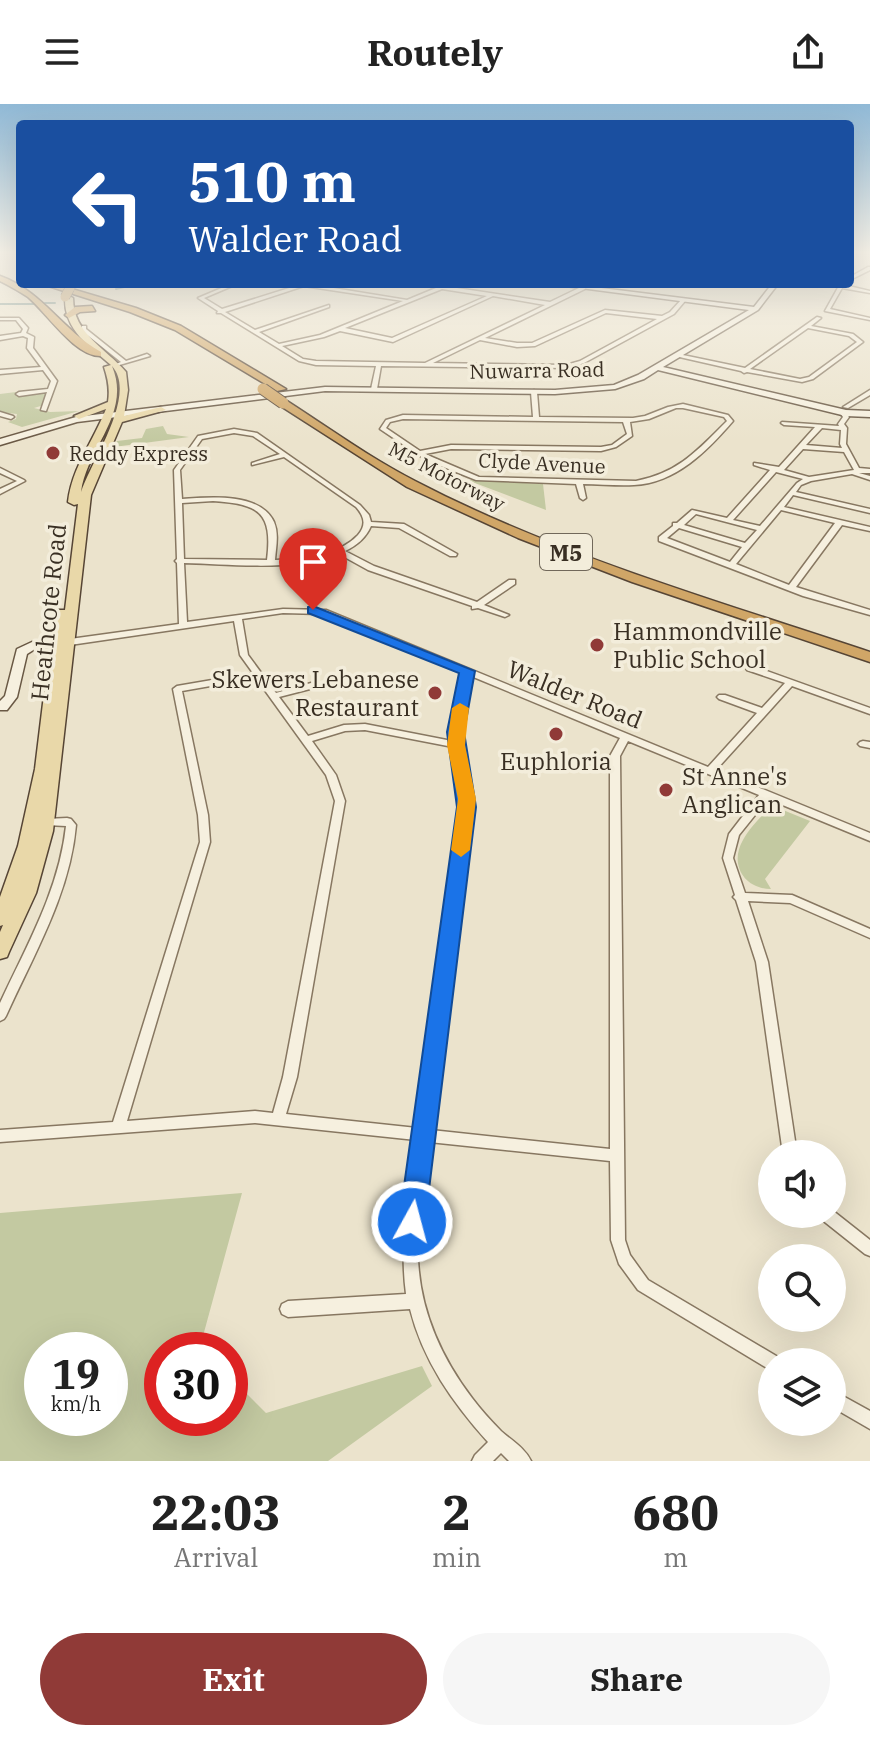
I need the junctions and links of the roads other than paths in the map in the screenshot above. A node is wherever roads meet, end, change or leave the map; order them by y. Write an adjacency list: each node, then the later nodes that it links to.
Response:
1 (50, 314): 33 (highway)
2 (68, 314): 17 (highway)
3 (109, 314): 40 (highway)
4 (132, 314): 40 (highway, M5 Motorway / M5)
5 (143, 314): 31 (highway, M5 Motorway / M5)
6 (156, 314): 31 (highway)
7 (223, 314): 25 (street)
8 (304, 314): 25 (street)
9 (375, 314): 24 (street)
10 (448, 314): 24 (street)
11 (529, 314): 29 (street)
12 (595, 314): 29 (street)
13 (635, 314): 18 (street)
14 (669, 314): 18 (street)
15 (747, 314): 35 (main road, Nuwarra Road)
16 (848, 314): 21 (street)
17 (65, 316): 33 (main road); 36 (main road)
18 (662, 318): 38 (street)
19 (819, 318): 23 (street)
20 (0, 319): 26 (street)
21 (870, 319)
22 (84, 327): 36 (street)
23 (809, 327): 30 (street); 42 (street)
24 (340, 329): 32 (street)
25 (254, 332): 32 (street)
26 (23, 334): 28 (street); 39 (street)
27 (870, 337): 30 (street)
28 (0, 338)
29 (478, 338): 38 (street)
30 (858, 338): 42 (street)
31 (209, 344): 52 (highway, M5 Motorway / M5)
32 (277, 346): 37 (street)
33 (98, 354): 56 (main road)
34 (147, 356): 36 (street)
35 (678, 356): 41 (main road, Nuwarra Road); 42 (street)
36 (121, 364): 56 (main road, Heathcote Road)
37 (379, 364): 38 (street); 46 (street)
38 (425, 365)
39 (45, 368): 43 (street); 47 (street)
40 (234, 368): 50 (highway, M5 Motorway / M5)
41 (657, 368): 44 (main road, Nuwarra Road); 45 (main road)
42 (744, 371)
43 (0, 372)
44 (647, 373): 45 (main road); 48 (main road, Nuwarra Road)
45 (690, 376): 55 (main road)
46 (374, 387): 48 (main road, Nuwarra Road); 50 (main road, Nuwarra Road)
47 (52, 390): 51 (street); 53 (street)
48 (534, 392): 61 (street)
49 (870, 392): 55 (street)
50 (266, 393): 52 (highway, M5 Motorway / M5, bridge); 54 (main road, Nuwarra Road); 56 (main road, Nuwarra Road)
51 (19, 394)
52 (282, 396): 106 (highway, M5 Motorway / M5); 107 (highway, M5 Motorway / M5)
53 (41, 408)
54 (161, 410): 56 (main road)
55 (850, 410): 58 (main road); 65 (street)
56 (116, 412): 60 (main road); 67 (main road, Heathcote Road); 105 (main road, Heathcote Road)
57 (0, 414): 59 (street)
58 (870, 414)
59 (11, 417)
60 (83, 417): 66 (main road); 67 (main road)
61 (536, 418): 62 (street, Clyde Avenue); 70 (street, Clyde Avenue)
62 (626, 420): 70 (street); 79 (street, Clyde Avenue)
63 (784, 423): 64 (street)
64 (820, 426): 65 (street); 68 (street)
65 (844, 428): 69 (street)
66 (0, 440)
67 (95, 445): 105 (main road, Heathcote Road)
68 (802, 447): 69 (street); 74 (street)
69 (845, 450): 76 (street)
70 (420, 453): 79 (street, Clyde Avenue)
71 (284, 455): 72 (street); 83 (street); 88 (street)
72 (254, 464)
73 (756, 464): 74 (street)
74 (779, 469): 78 (street); 86 (street)
75 (0, 470): 80 (street)
76 (860, 471): 77 (street); 78 (street)
77 (870, 478)
78 (809, 479): 81 (street)
79 (579, 483): 82 (street)
80 (0, 492)
81 (792, 493): 84 (street); 85 (street)
82 (583, 498)
83 (177, 501): 95 (street); 96 (street)
84 (780, 508): 87 (street); 90 (street)
85 (870, 511)
86 (730, 519): 89 (street); 90 (street)
87 (840, 522): 91 (street); 99 (street)
88 (367, 524): 93 (street); 94 (street)
89 (676, 525): 92 (street); 97 (street)
90 (762, 529): 92 (street)
91 (870, 529)
92 (747, 546): 97 (street)
93 (339, 551): 96 (street); 100 (street)
94 (453, 554)
95 (179, 561): 96 (street); 104 (street)
96 (271, 561)
97 (732, 564): 99 (street)
98 (512, 582): 100 (street)
99 (791, 588): 101 (street)
100 (475, 607): 102 (street)
101 (868, 610)
102 (505, 615)
103 (238, 617): 104 (street, Walder Road); 109 (street, Walder Road); 110 (street)
104 (183, 625): 105 (street, Walder Road)
105 (61, 643): 115 (main road); 123 (main road, Heathcote Road); 126 (main road, Heathcote Road)
106 (870, 648)
107 (870, 657)
108 (750, 668): 111 (street)
109 (467, 671): 118 (street, Walder Road); 120 (street)
110 (258, 675): 113 (street); 131 (street)
111 (790, 683): 116 (street); 117 (street)
112 (311, 686): 113 (street)
113 (274, 696): 119 (street)
114 (722, 697): 117 (street)
115 (1, 707)
116 (870, 711)
117 (763, 712): 121 (street)
118 (626, 736): 121 (street, Walder Road); 135 (street)
119 (306, 740): 120 (street); 130 (street)
120 (456, 745): 132 (street)
121 (709, 771): 122 (street, Walder Road)
122 (766, 794): 124 (street, Walder Road); 125 (street)
123 (46, 822): 128 (main road, Heathcote Road); 129 (street)
124 (870, 837)
125 (739, 897): 127 (street); 134 (street)
126 (0, 919)
127 (870, 934)
128 (0, 952)
129 (0, 1016)
130 (278, 1119): 131 (street); 132 (street)
131 (118, 1127): 133 (street)
132 (423, 1135): 135 (street); 138 (street)
133 (0, 1136)
134 (788, 1140)
135 (617, 1156): 140 (street)
136 (844, 1228): 137 (street)
137 (870, 1249)
138 (413, 1301): 139 (street); 143 (street)
139 (288, 1309)
140 (758, 1355)
141 (846, 1406): 142 (street)
142 (870, 1421)
143 (500, 1442): 144 (street); 145 (street)
144 (481, 1461)
145 (522, 1461)

